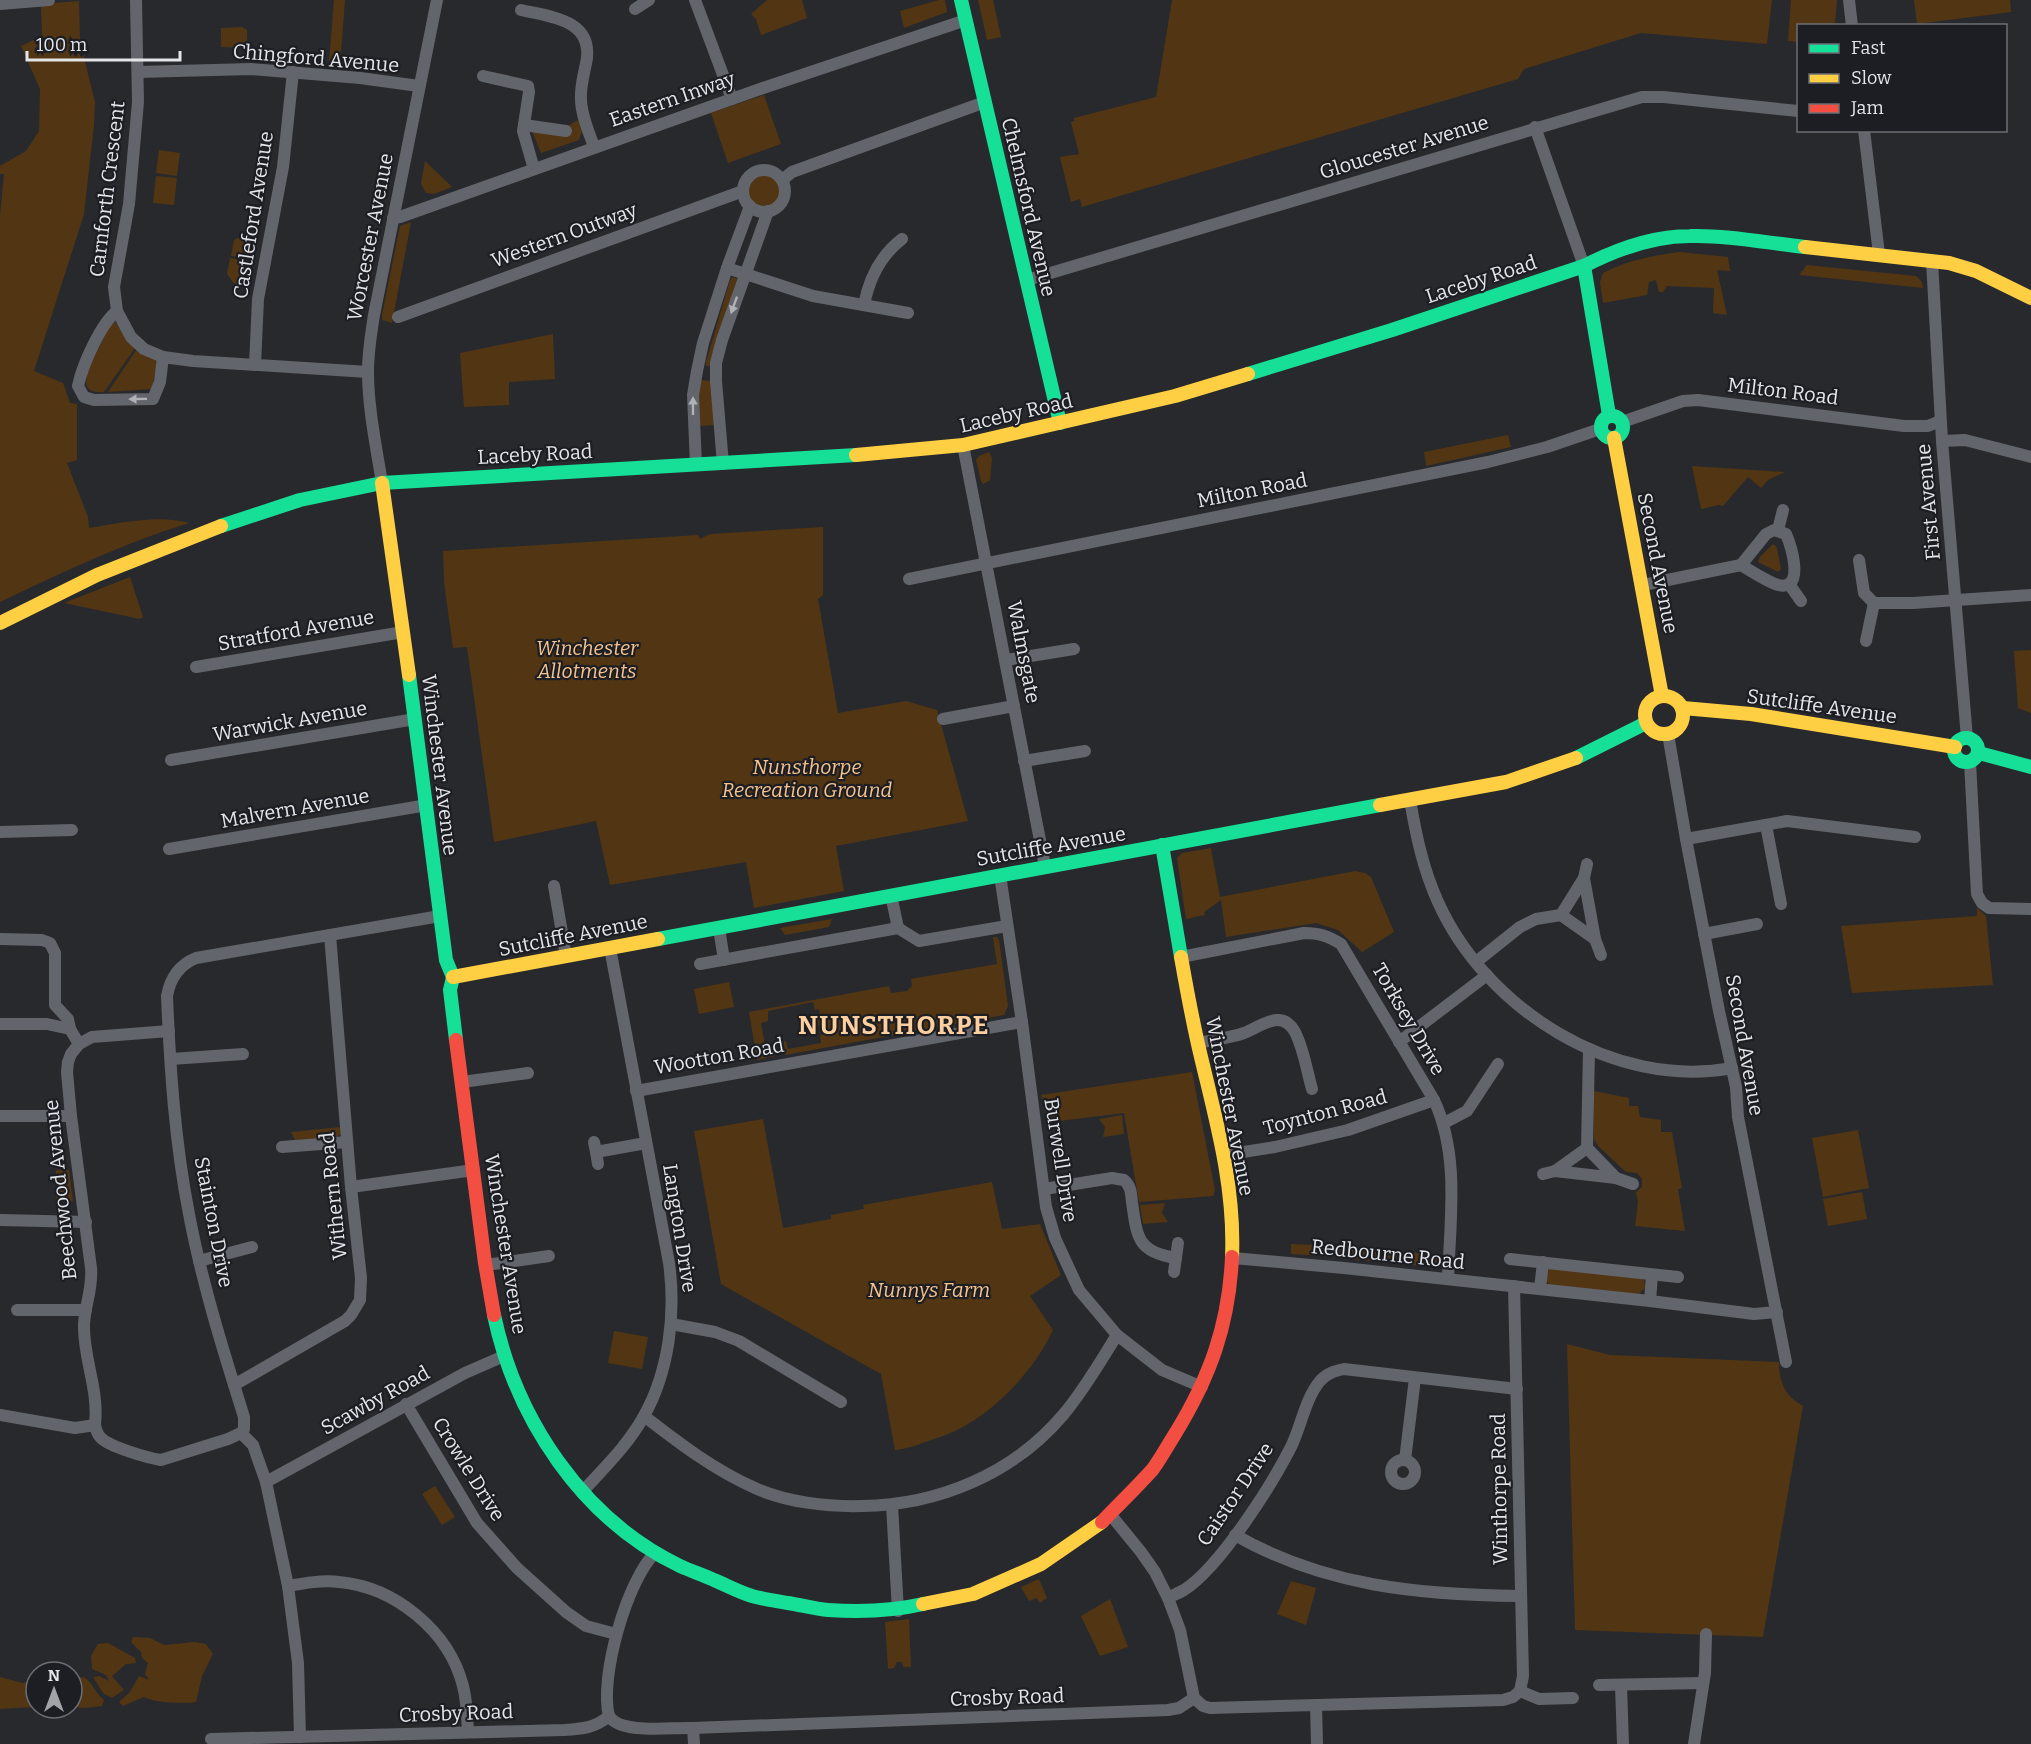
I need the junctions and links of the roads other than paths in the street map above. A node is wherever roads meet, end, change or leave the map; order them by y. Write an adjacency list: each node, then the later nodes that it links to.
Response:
1 (49, 0): 8 (street)
2 (136, 0): 13 (street, Carnforth Crescent)
3 (437, 0): 16 (street, Worcester Avenue)
4 (649, 0): 9 (street)
5 (695, 0): 17 (street)
6 (961, 0): 11 (main road, Chelmsford Avenue)
7 (1849, 0): 12 (street)
8 (0, 4)
9 (635, 9)
10 (521, 10): 24 (street)
11 (966, 20): 17 (street, Eastern Inway); 18 (main road, Chelmsford Avenue)
12 (1852, 24)
13 (138, 72): 14 (street, Chingford Avenue); 40 (street, Carnforth Crescent)
14 (293, 72): 16 (street, Chingford Avenue); 44 (street, Castleford Avenue)
15 (483, 76): 20 (street)
16 (419, 86): 30 (street, Worcester Avenue)
17 (732, 99): 24 (street, Eastern Inway)
18 (985, 102): 26 (street); 37 (main road, Chelmsford Avenue)
19 (1797, 111): 21 (street, Gloucester Avenue)
20 (524, 125): 22 (street); 25 (street)
21 (1535, 127): 34 (street); 37 (street, Gloucester Avenue)
22 (566, 132)
23 (1864, 132): 32 (street)
24 (594, 147): 25 (street, Eastern Inway)
25 (534, 169): 30 (street, Eastern Inway)
26 (782, 180): 27 (street, Western Outway); 29 (street)
27 (743, 191): 28 (street); 42 (street, Western Outway)
28 (750, 206): 29 (street); 35 (street)
29 (768, 211): 36 (street)
30 (393, 218): 46 (street, Worcester Avenue)
31 (902, 238): 39 (street)
32 (1879, 255): 33 (main road, Laceby Road); 34 (main road, Laceby Road)
33 (1932, 261): 38 (main road, Laceby Road); 49 (street, First Avenue)
34 (1584, 266): 48 (main road); 51 (main road, Laceby Road)
35 (727, 268): 36 (street); 45 (street)
36 (745, 274): 39 (street); 47 (street, one-way to 47)
37 (1027, 280): 51 (main road, Chelmsford Avenue)
38 (2031, 298)
39 (864, 304): 41 (street)
40 (117, 311): 43 (street, Carnforth Crescent); 43 (street, one-way to 40)
41 (908, 313)
42 (398, 317)
43 (163, 357): 44 (street, Carnforth Crescent)
44 (255, 365): 46 (street, Carnforth Crescent)
45 (697, 371): 47 (street); 58 (street, one-way to 45)
46 (368, 372): 59 (street, Worcester Avenue)
47 (715, 373): 57 (street)
48 (1610, 415): 50 (main road); 52 (main road)
49 (1940, 421): 50 (street, Milton Road); 54 (street, First Avenue)
50 (1622, 422): 53 (main road)
51 (1060, 423): 55 (main road, Laceby Road)
52 (1600, 429): 53 (main road); 63 (street, Milton Road)
53 (1614, 438): 67 (main road, Second Avenue)
54 (1942, 441): 56 (street); 69 (street, First Avenue)
55 (963, 445): 57 (main road, Laceby Road); 63 (street, Walmsgate)
56 (2031, 457)
57 (723, 464): 58 (main road, Laceby Road)
58 (696, 465): 59 (main road, Laceby Road)
59 (382, 483): 72 (main road, Laceby Road); 73 (main road, Winchester Avenue)
60 (1784, 510): 61 (street)
61 (1778, 530): 64 (street); 66 (street)
62 (1859, 560): 71 (street)
63 (987, 563): 65 (street, Milton Road); 76 (street, Walmsgate)
64 (1741, 565): 66 (street); 67 (street)
65 (909, 579)
66 (1789, 584): 70 (street)
67 (1643, 585): 78 (main road, Second Avenue)
68 (2031, 595): 69 (street)
69 (1957, 600): 71 (street); 85 (street, First Avenue)
70 (1801, 602)
71 (1874, 603): 74 (street)
72 (0, 623)
73 (403, 632): 77 (street, Stratford Avenue); 81 (main road, Winchester Avenue)
74 (1866, 641)
75 (1074, 649): 76 (street)
76 (1006, 660): 79 (street, Walmsgate)
77 (196, 667)
78 (1662, 696): 80 (main road); 83 (main road)
79 (1014, 706): 82 (street); 90 (street, Walmsgate)
80 (1683, 708): 84 (main road); 86 (main road, Sutcliffe Avenue)
81 (415, 719): 89 (street, Warwick Avenue); 93 (main road, Winchester Avenue)
82 (943, 719)
83 (1646, 723): 84 (main road); 92 (main road, Sutcliffe Avenue)
84 (1668, 734): 98 (street, Second Avenue)
85 (1967, 738): 86 (main road); 88 (main road)
86 (1955, 747): 88 (main road)
87 (1085, 751): 90 (street)
88 (1974, 758): 91 (main road); 108 (street)
89 (171, 760)
90 (1024, 761): 102 (street, Walmsgate)
91 (2031, 767)
92 (1410, 801): 99 (main road, Sutcliffe Avenue); 124 (street)
93 (427, 805): 100 (street, Malvern Avenue); 110 (main road, Winchester Avenue)
94 (1766, 825): 97 (street); 98 (street); 107 (street)
95 (72, 830): 96 (street)
96 (0, 832)
97 (1915, 837)
98 (1686, 839): 116 (street, Second Avenue)
99 (1162, 845): 102 (main road, Sutcliffe Avenue); 122 (main road, Winchester Avenue)
100 (169, 849)
101 (1587, 864): 104 (street)
102 (1045, 867): 103 (main road, Sutcliffe Avenue)
103 (1000, 875): 106 (main road, Sutcliffe Avenue); 112 (street, Burwell Drive)
104 (1584, 878): 109 (street); 118 (street)
105 (554, 886): 121 (street)
106 (891, 895): 113 (main road, Sutcliffe Avenue); 114 (street)
107 (1781, 904)
108 (2031, 909)
109 (1561, 915): 118 (street); 124 (street)
110 (440, 916): 115 (street, Stainton Drive); 127 (main road, Winchester Avenue)
111 (1757, 924): 116 (street)
112 (1007, 926): 114 (street); 128 (street, Burwell Drive)
113 (719, 928): 119 (main road, Sutcliffe Avenue); 123 (street)
114 (897, 928): 123 (street)
115 (330, 934): 131 (street, Stainton Drive); 148 (street, Withern Road)
116 (1704, 934): 139 (street, Second Avenue)
117 (0, 939): 130 (street)
118 (1595, 939): 120 (street)
119 (610, 948): 121 (main road, Sutcliffe Avenue); 143 (street, Langton Drive)
120 (1601, 955)
121 (566, 956): 127 (main road, Sutcliffe Avenue)
122 (1181, 957): 132 (street, Torksey Drive); 133 (main road, Winchester Avenue)
123 (724, 960): 125 (street)
124 (1476, 962): 126 (street)
125 (700, 964)
126 (1487, 975): 132 (street); 135 (street)
127 (453, 977): 141 (main road, Winchester Avenue)
128 (1022, 1022): 143 (street, Wootton Road); 158 (street, Burwell Drive)
129 (0, 1024): 130 (street)
130 (70, 1029): 134 (street)
131 (169, 1031): 134 (street); 137 (street, Stainton Drive)
132 (1399, 1042): 144 (street, Torksey Drive)
133 (1198, 1043): 142 (street); 153 (main road, Winchester Avenue)
134 (79, 1044): 146 (street, Beechwood Avenue)
135 (1589, 1049): 139 (street); 151 (street)
136 (243, 1054): 137 (street)
137 (171, 1059): 167 (street, Stainton Drive)
138 (1498, 1064): 147 (street)
139 (1732, 1068): 179 (street, Second Avenue)
140 (528, 1073): 141 (street)
141 (462, 1082): 154 (main road, Winchester Avenue)
142 (1312, 1089)
143 (636, 1091): 149 (street, Langton Drive)
144 (1434, 1100): 147 (street, Torksey Drive); 153 (street, Toynton Road)
145 (0, 1116): 146 (street)
146 (71, 1116): 160 (street, Beechwood Avenue)
147 (1444, 1123): 173 (street, Torksey Drive)
148 (347, 1142): 150 (street); 157 (street, Withern Road)
149 (646, 1143): 152 (street); 180 (street, Langton Drive)
150 (282, 1147)
151 (1587, 1148): 155 (street); 155 (street)
152 (596, 1153)
153 (1224, 1155): 165 (main road, Winchester Avenue)
154 (474, 1170): 157 (street); 169 (main road, Winchester Avenue)
155 (1616, 1178): 156 (street)
156 (1632, 1184)
157 (351, 1187): 185 (street, Withern Road)
158 (1044, 1189): 164 (street); 181 (street, Burwell Drive)
159 (0, 1220): 160 (street)
160 (86, 1222): 178 (street, Beechwood Avenue)
161 (1178, 1243): 164 (street)
162 (252, 1247): 167 (street)
163 (549, 1256): 169 (street)
164 (1176, 1258): 170 (street)
165 (1233, 1258): 173 (street, Redbourne Road); 186 (main road, Winchester Avenue)
166 (1510, 1259): 168 (street)
167 (199, 1261): 185 (street, Stainton Drive)
168 (1543, 1262): 171 (street); 175 (street)
169 (486, 1265): 182 (main road, Winchester Avenue)
170 (1174, 1272)
171 (1652, 1275): 172 (street); 176 (street)
172 (1678, 1277)
173 (1448, 1279): 174 (street, Redbourne Road)
174 (1514, 1286): 175 (street, Redbourne Road); 187 (street, Winthorpe Road)
175 (1540, 1289): 176 (street, Redbourne Road)
176 (1650, 1301): 179 (street, Redbourne Road)
177 (17, 1310): 178 (street)
178 (86, 1311): 192 (street, Beechwood Avenue)
179 (1777, 1312): 183 (street, Second Avenue)
180 (671, 1324): 188 (street); 191 (street, Langton Drive)
181 (1117, 1335): 186 (street, Burwell Drive); 197 (street)
182 (504, 1356): 189 (street, Scawby Road); 196 (main road, Winchester Avenue)
183 (1786, 1362)
184 (1414, 1378): 187 (street, Caistor Drive); 194 (street); 199 (street, Caistor Drive)
185 (234, 1385): 193 (street, Stainton Drive)
186 (1202, 1386): 198 (main road, Winchester Avenue)
187 (1516, 1389): 202 (street, Winthorpe Road)
188 (841, 1402)
189 (406, 1404): 195 (street, Scawby Road); 205 (street, Crowle Drive)
190 (0, 1415): 192 (street)
191 (644, 1416): 196 (street, Langton Drive); 197 (street)
192 (94, 1425): 193 (street)
193 (241, 1433): 195 (street)
194 (1405, 1460)
195 (266, 1482): 201 (street)
196 (582, 1492): 200 (main road, Winchester Avenue)
197 (892, 1505): 204 (street)
198 (1110, 1514): 203 (street); 204 (main road, Winchester Avenue)
199 (1235, 1535): 202 (street); 203 (street, Caistor Drive)
200 (655, 1553): 204 (main road, Winchester Avenue); 205 (street)
201 (288, 1586): 216 (street); 217 (street)
202 (1520, 1596): 210 (street, Winthorpe Road)
203 (1168, 1598): 211 (street)
204 (898, 1611)
205 (616, 1634): 214 (street)
206 (1706, 1634): 207 (street)
207 (1703, 1683): 209 (street); 222 (street)
208 (1599, 1685): 209 (street)
209 (1621, 1685): 221 (street)
210 (1520, 1691): 212 (street); 213 (street)
211 (1194, 1698): 213 (street); 215 (street, Crosby Road)
212 (1573, 1698)
213 (1316, 1705): 220 (street)
214 (609, 1716): 215 (street, Crosby Road); 216 (street, Crosby Road)
215 (693, 1728): 219 (street)
216 (468, 1732): 217 (street, Crosby Road)
217 (300, 1737): 218 (street, Crosby Road)
218 (211, 1739)
219 (694, 1744)
220 (1317, 1744)
221 (1623, 1744)
222 (1694, 1744)

